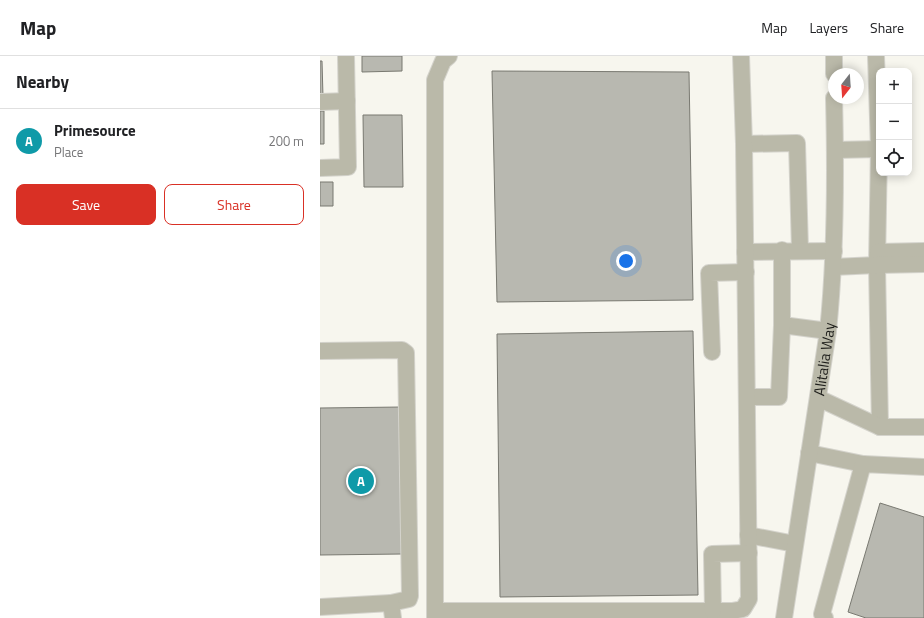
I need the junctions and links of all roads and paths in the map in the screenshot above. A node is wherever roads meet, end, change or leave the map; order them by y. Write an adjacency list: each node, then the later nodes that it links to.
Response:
1 (346, 56): 7 (street)
2 (449, 56): 42 (street)
3 (741, 56): 11 (street)
4 (834, 56): 6 (street)
5 (876, 56): 10 (street)
6 (834, 68)
7 (346, 101): 8 (street); 14 (street)
8 (320, 102)
9 (834, 104): 13 (street, Alitalia Way)
10 (879, 140)
11 (744, 144): 17 (street); 19 (street)
12 (876, 149): 13 (street)
13 (835, 150): 18 (street, Alitalia Way)
14 (320, 168)
15 (879, 176): 21 (street)
16 (782, 250): 17 (street); 19 (street); 25 (street)
17 (800, 250): 18 (street)
18 (834, 251): 23 (street, Alitalia Way)
19 (746, 252): 24 (street)
20 (924, 252): 21 (street)
21 (878, 258): 22 (street); 23 (street); 31 (street)
22 (924, 264)
23 (833, 267): 26 (street, Alitalia Way)
24 (746, 272): 28 (street); 29 (street)
25 (782, 325): 26 (street); 29 (street)
26 (828, 331): 30 (street, Alitalia Way)
27 (320, 351): 40 (street)
28 (712, 352)
29 (748, 397): 36 (street)
30 (818, 398): 31 (street); 33 (street, Alitalia Way)
31 (880, 427): 32 (street)
32 (924, 427)
33 (809, 453): 34 (street); 37 (street, Alitalia Way)
34 (863, 464): 35 (street); 44 (street)
35 (924, 467)
36 (748, 534): 37 (street); 38 (street)
37 (796, 544): 43 (street, Alitalia Way)
38 (748, 553): 41 (street); 41 (street)
39 (320, 606): 40 (street)
40 (392, 610)
41 (713, 611): 42 (street)
42 (435, 615)
43 (784, 618)
44 (825, 618)

